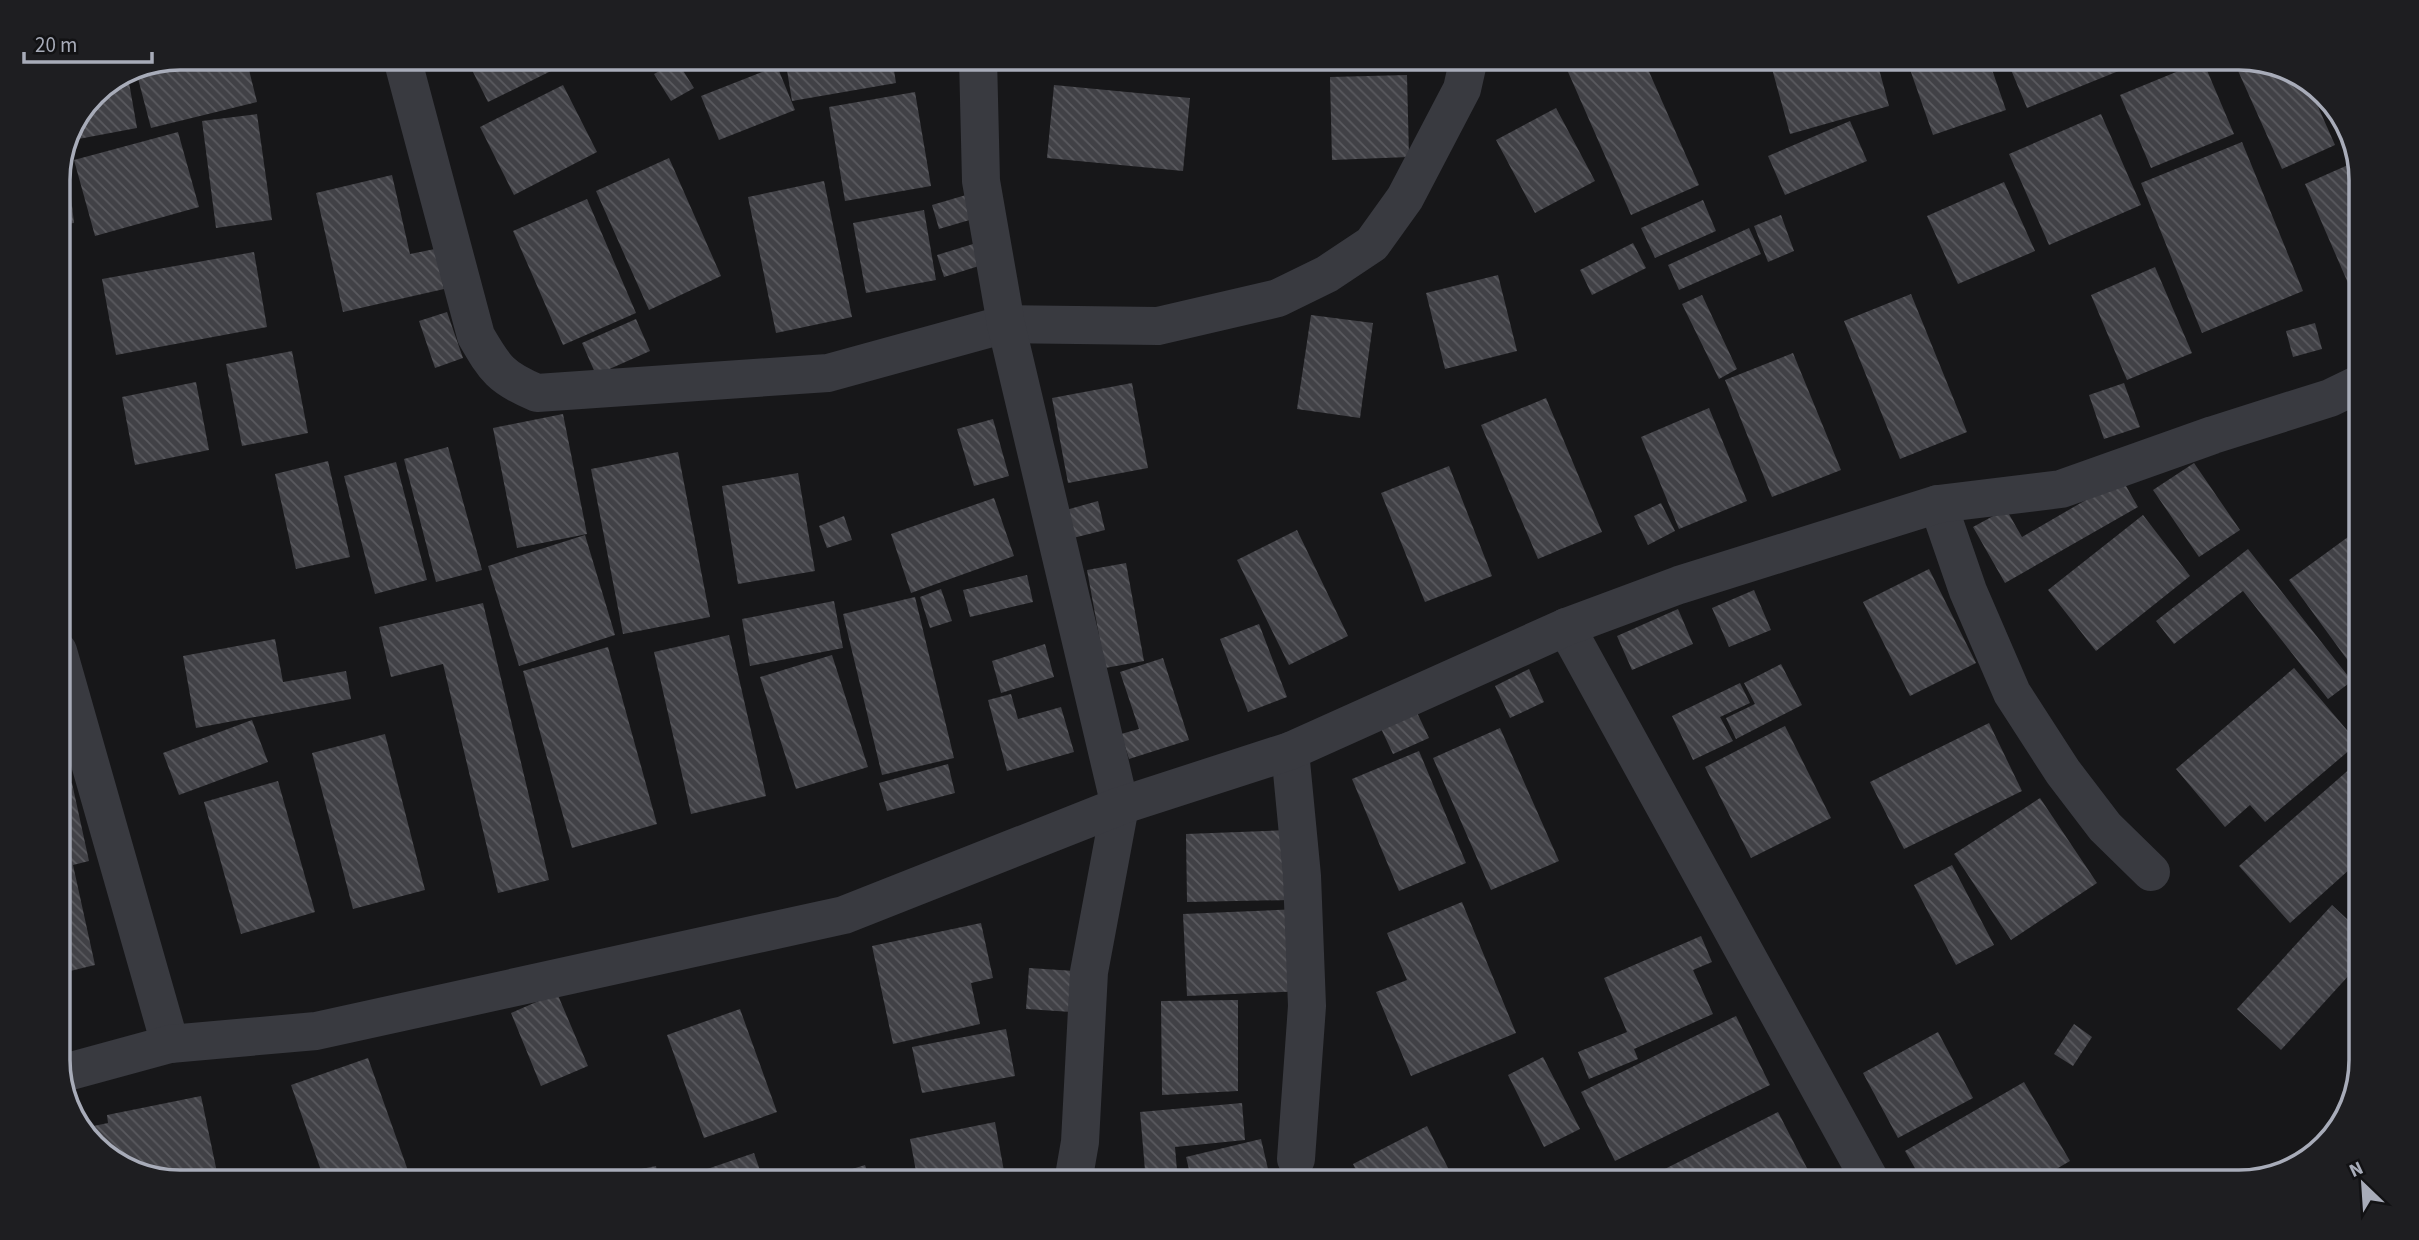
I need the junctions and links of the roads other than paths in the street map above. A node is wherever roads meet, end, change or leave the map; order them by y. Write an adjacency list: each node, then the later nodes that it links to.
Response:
1 (405, 70): 4 (street)
2 (978, 70): 4 (street)
3 (1463, 70): 4 (street)
4 (1006, 324): 10 (street)
5 (2349, 389): 6 (street)
6 (1938, 504): 7 (street); 11 (street)
7 (1566, 627): 9 (street); 16 (street)
8 (70, 693): 12 (street)
9 (1290, 751): 10 (street); 14 (street)
10 (1121, 806): 12 (street); 15 (street)
11 (2151, 872)
12 (170, 1044): 13 (street)
13 (71, 1071)
14 (1296, 1159)
15 (1075, 1170)
16 (1864, 1170)

